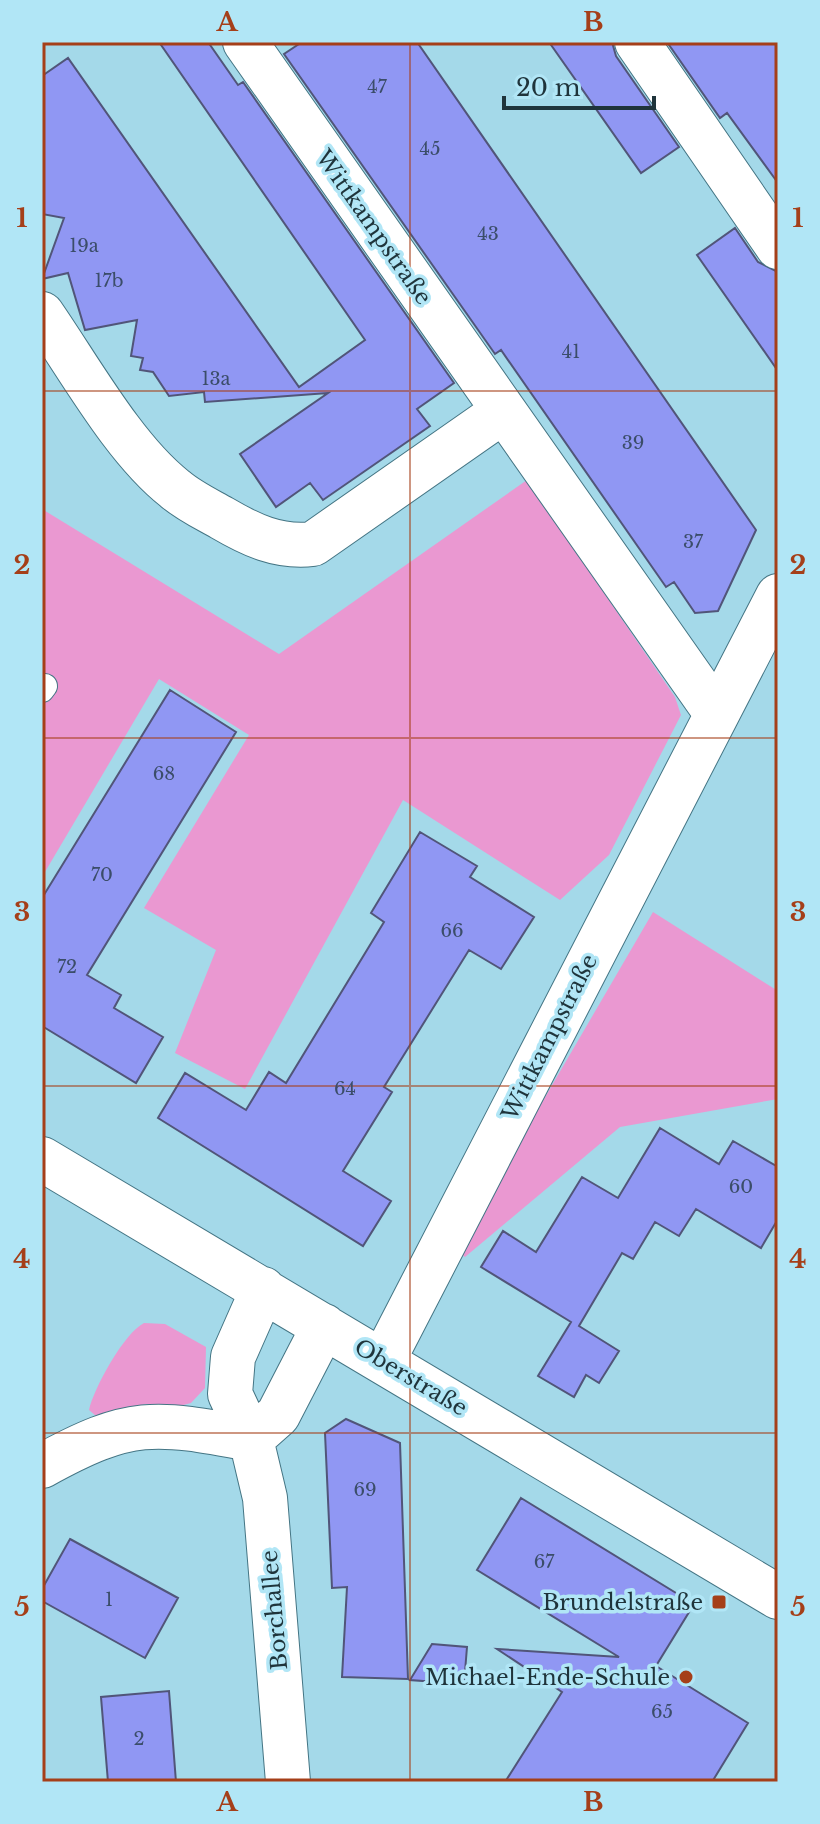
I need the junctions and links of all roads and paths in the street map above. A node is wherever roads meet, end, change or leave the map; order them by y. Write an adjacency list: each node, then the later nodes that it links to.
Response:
1 (245, 42): 5 (street, Wittkampstraße)
2 (637, 42): 3 (street)
3 (778, 247)
4 (42, 314): 5 (street)
5 (502, 412): 7 (street, Wittkampstraße)
6 (778, 596): 7 (street, Wittkampstraße)
7 (716, 713): 11 (street, Wittkampstraße)
8 (42, 1159): 9 (street, Oberstraße)
9 (263, 1289): 10 (street, Oberstraße); 12 (street, Borchallee)
10 (324, 1326): 11 (street, Oberstraße); 12 (street)
11 (383, 1361): 14 (street, Oberstraße)
12 (251, 1439): 13 (street); 15 (street, Borchallee)
13 (42, 1466)
14 (778, 1597)
15 (288, 1782)

